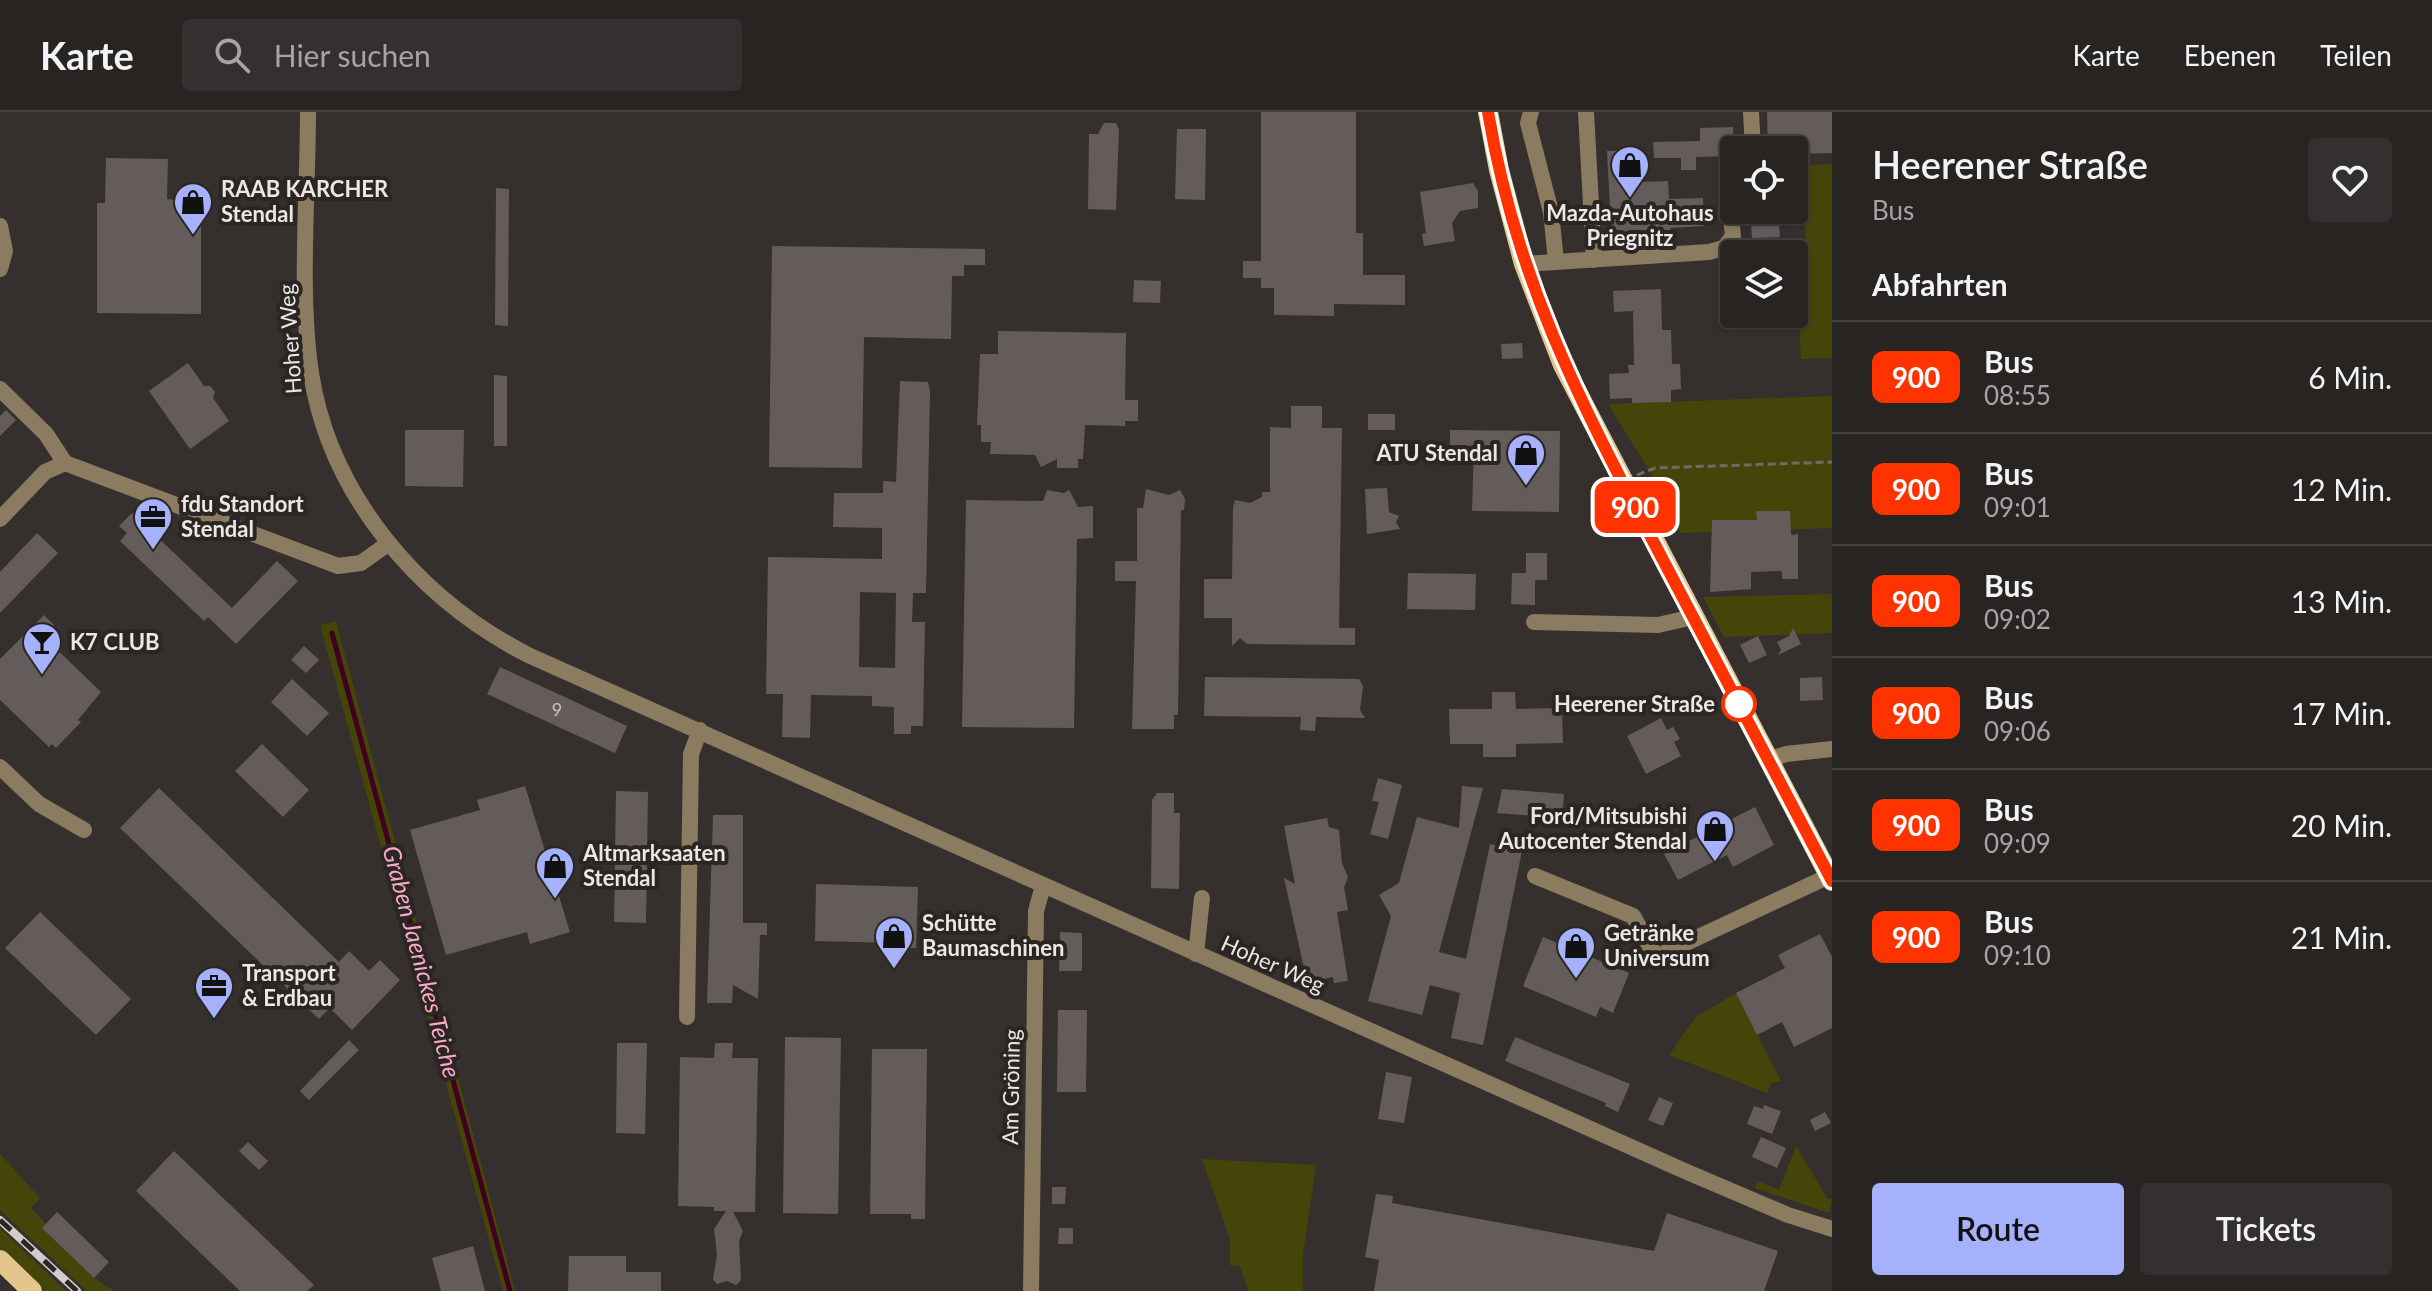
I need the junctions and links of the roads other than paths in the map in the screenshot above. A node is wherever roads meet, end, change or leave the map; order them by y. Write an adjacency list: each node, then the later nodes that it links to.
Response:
1 (308, 112): 16 (street, Hoher Weg)
2 (1488, 112): 11 (main road)
3 (1531, 112): 10 (street)
4 (1586, 112): 9 (street)
5 (1751, 112): 6 (street)
6 (1752, 136)
7 (1732, 224): 9 (street)
8 (0, 226): 12 (street)
9 (1594, 260): 10 (street)
10 (1556, 261): 11 (street)
11 (1524, 264): 17 (main road)
12 (0, 269)
13 (0, 389): 14 (street)
14 (65, 463): 15 (street); 16 (street)
15 (0, 519)
16 (389, 543): 19 (street, Hoher Weg)
17 (1693, 617): 18 (street); 21 (main road)
18 (1534, 622)
19 (700, 730): 26 (street, Hoher Weg); 29 (street)
20 (1832, 749): 21 (street)
21 (1768, 760): 25 (main road)
22 (0, 767): 23 (street)
23 (84, 830)
24 (1535, 876): 25 (street)
25 (1831, 879)
26 (1043, 886): 28 (street, Hoher Weg); 33 (street, Am Gröning)
27 (1202, 898): 28 (street)
28 (1196, 954): 30 (street, Hoher Weg)
29 (687, 1017)
30 (1832, 1229)
31 (0, 1260): 32 (main road)
32 (32, 1291)
33 (1031, 1291)

